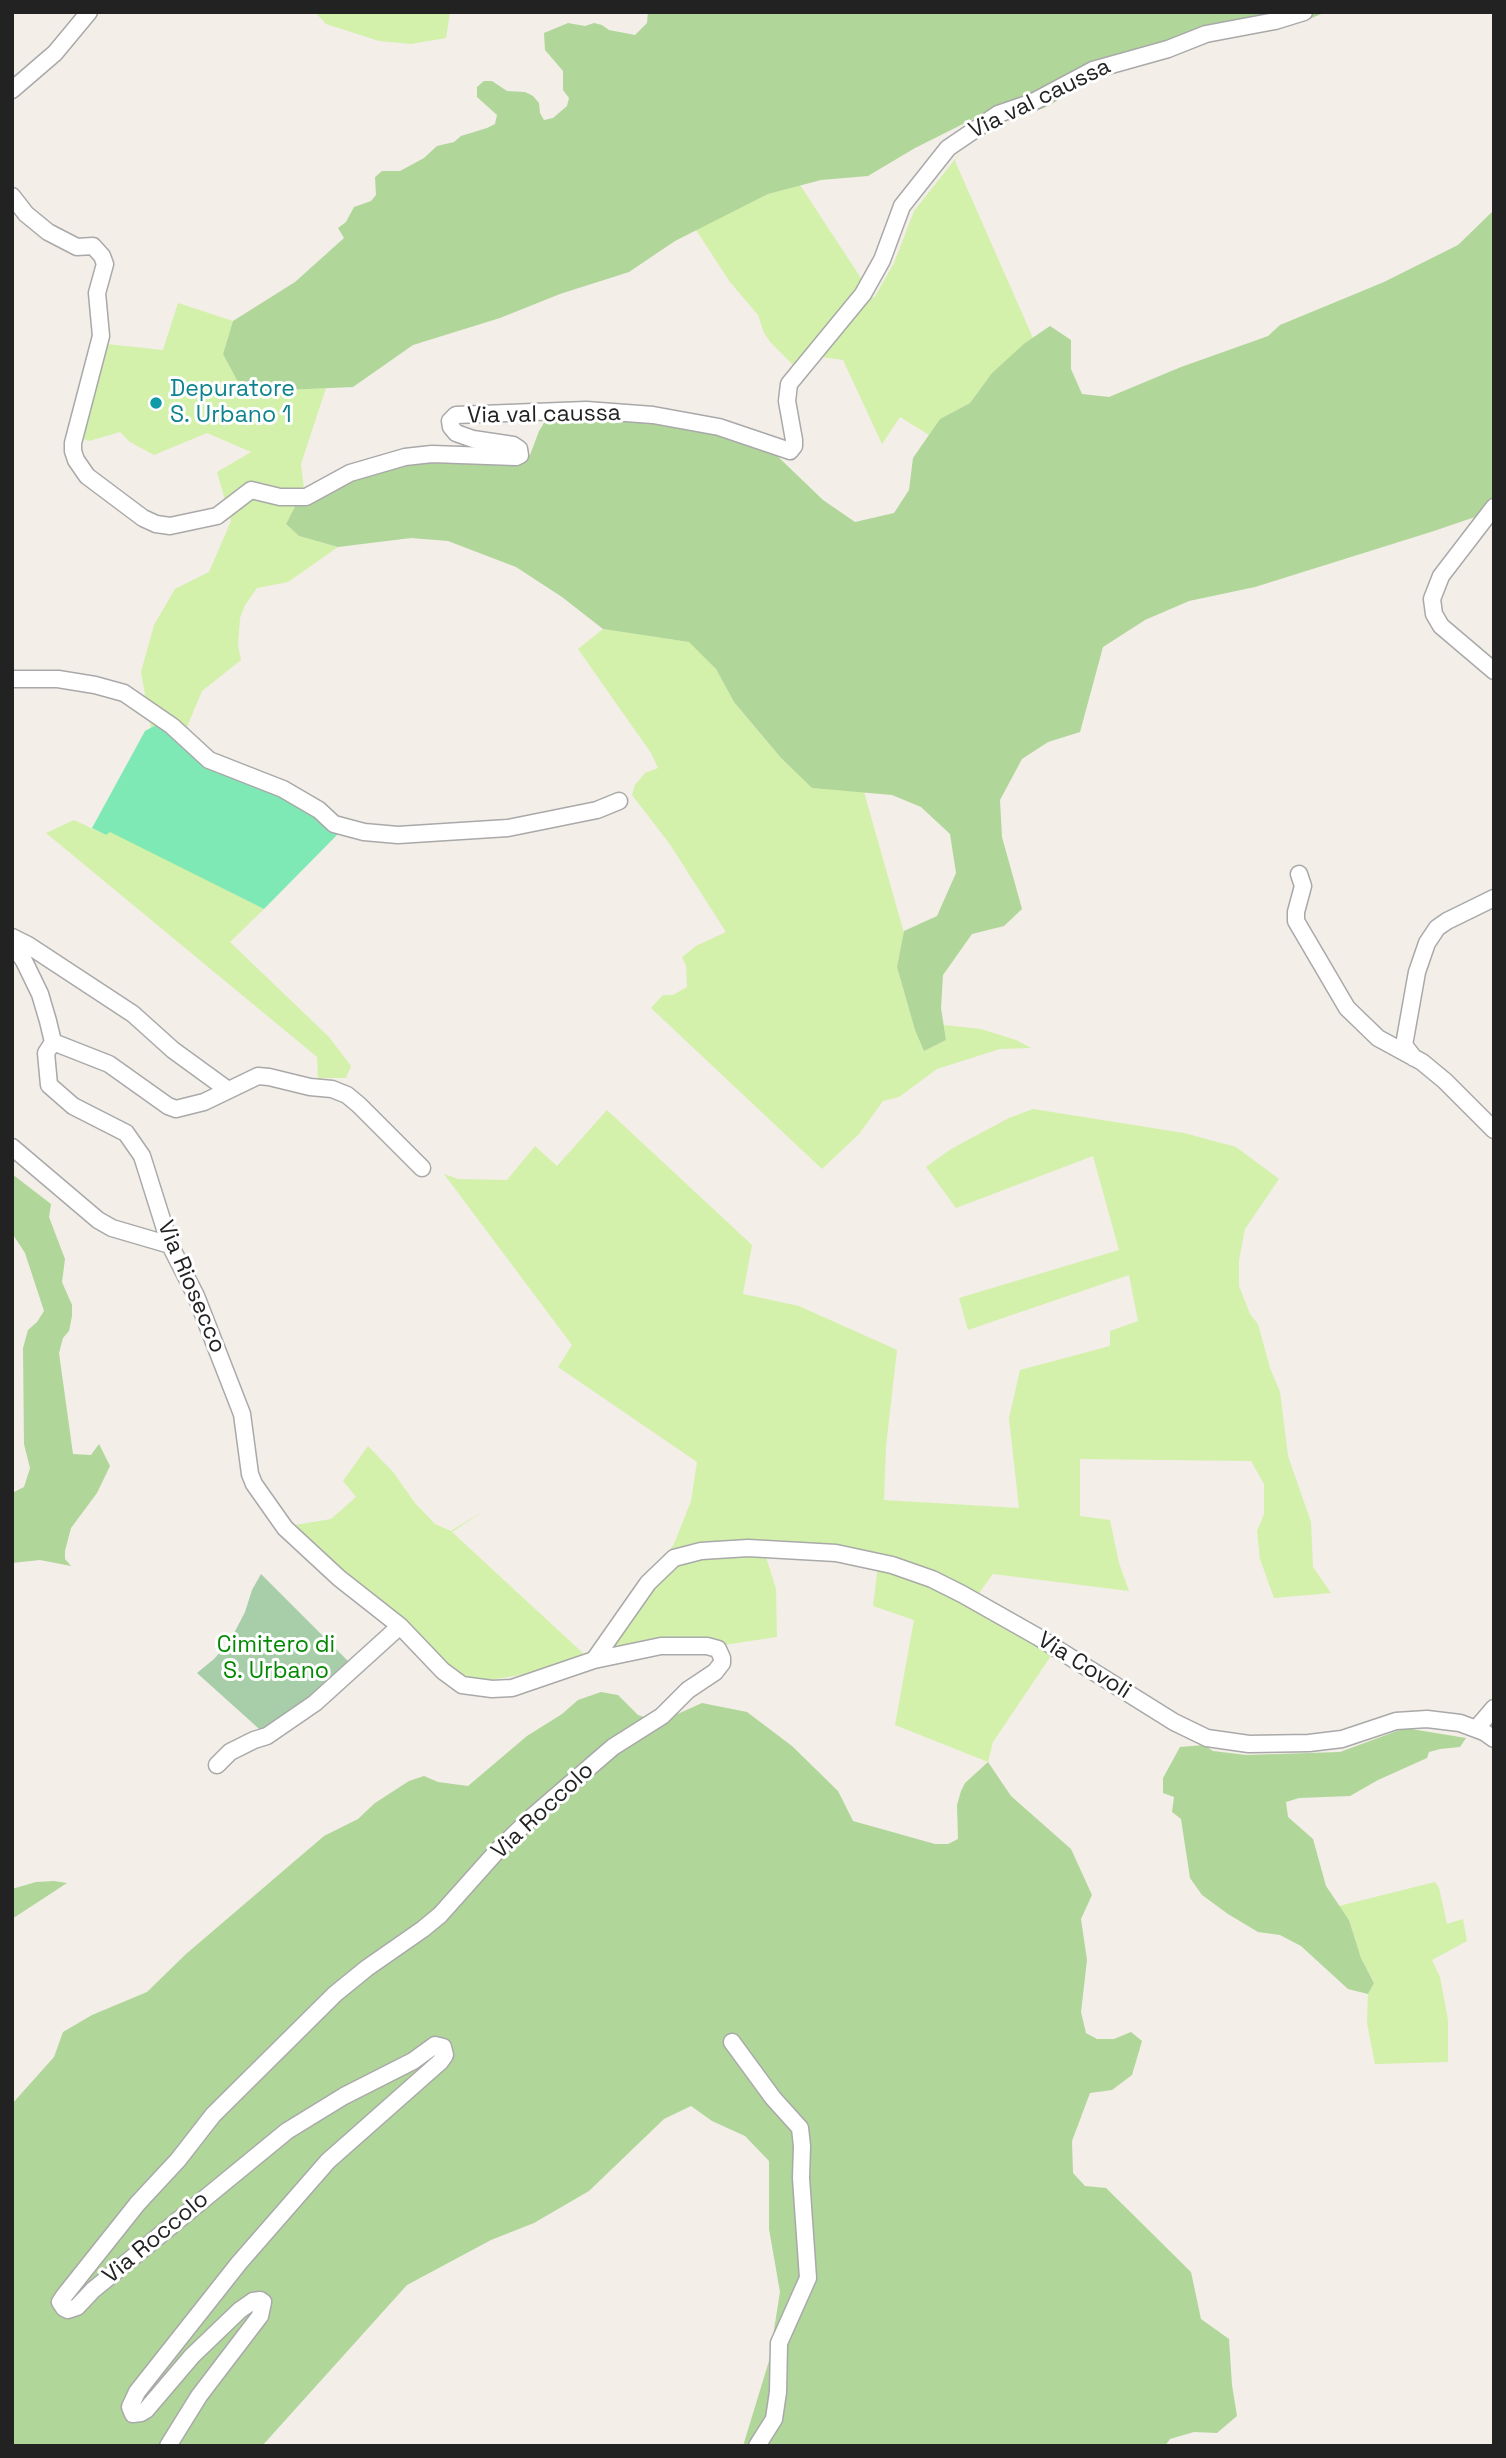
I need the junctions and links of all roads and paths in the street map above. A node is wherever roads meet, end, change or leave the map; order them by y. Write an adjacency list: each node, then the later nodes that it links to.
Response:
1 (89, 12): 3 (street)
2 (1304, 12): 4 (street, Via val caussa)
3 (12, 90)
4 (12, 196)
5 (1494, 507): 6 (street)
6 (1494, 671)
7 (12, 679): 8 (street)
8 (619, 801)
9 (1299, 874): 14 (street)
10 (1494, 898): 14 (street)
11 (12, 937): 15 (street)
12 (12, 943): 13 (street, Via Riosecco)
13 (53, 1042): 15 (street); 19 (street, Via Riosecco)
14 (1414, 1058): 16 (street)
15 (228, 1090): 18 (street)
16 (1494, 1130)
17 (12, 1147): 19 (street)
18 (422, 1168)
19 (170, 1245): 20 (street, Via Riosecco)
20 (400, 1626): 21 (street, Via Riosecco); 25 (street)
21 (594, 1660): 23 (street, Via Covoli); 27 (street, Via Roccolo)
22 (1494, 1708): 23 (street)
23 (1476, 1729): 24 (street, Via Covoli)
24 (1494, 1738)
25 (217, 1765)
26 (732, 2042): 28 (street)
27 (168, 2446)
28 (757, 2446)

